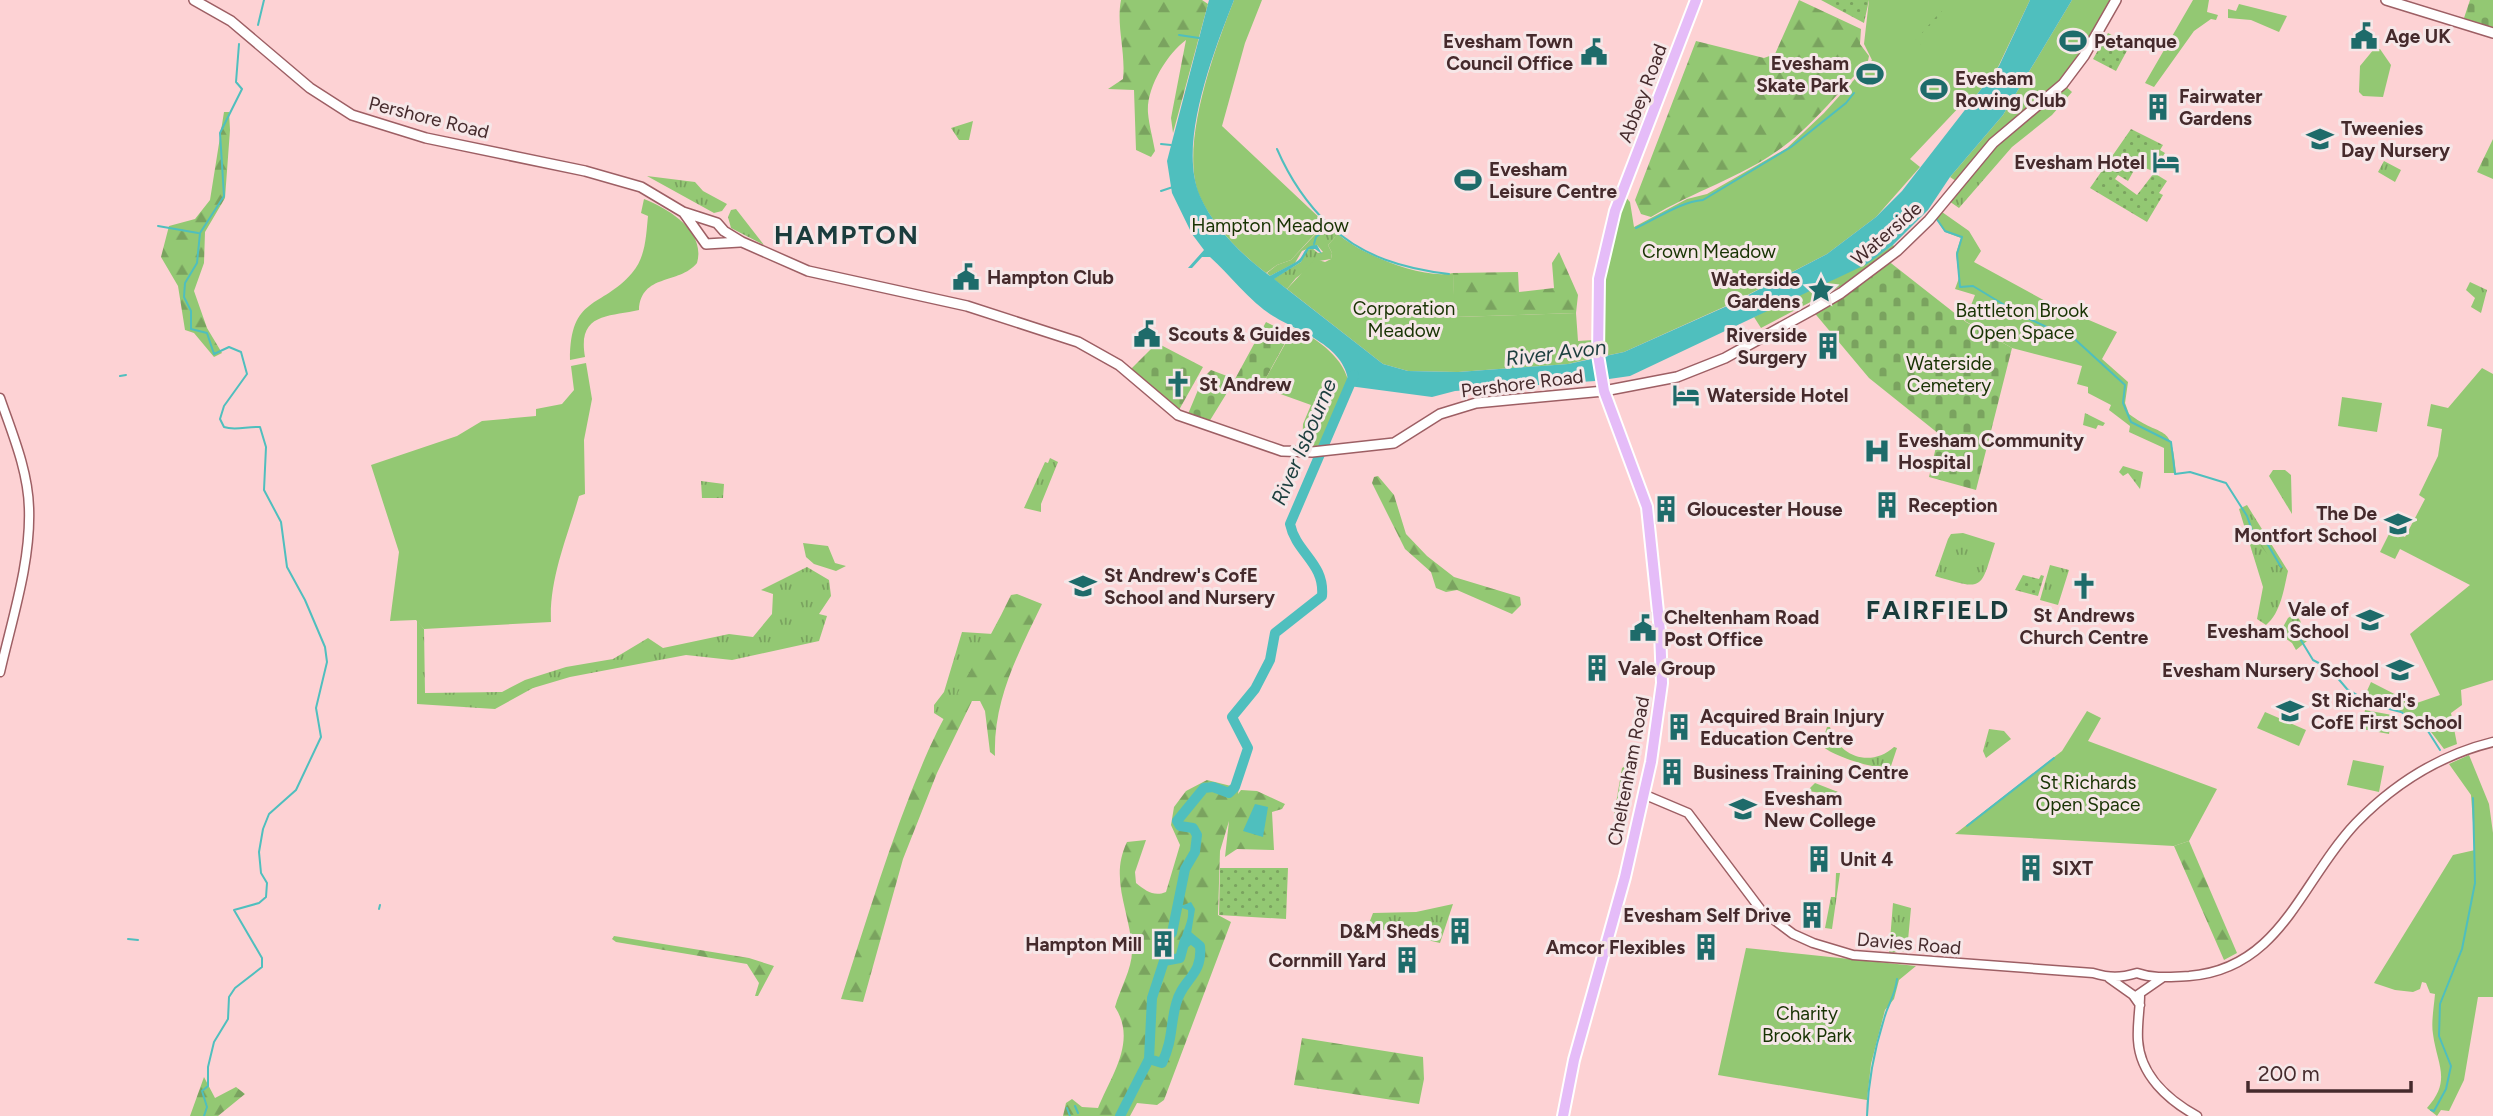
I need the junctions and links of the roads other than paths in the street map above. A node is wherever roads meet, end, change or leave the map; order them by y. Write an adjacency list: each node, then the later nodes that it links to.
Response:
1 (194, 0): 6 (main road, Pershore Road)
2 (1696, 0): 12 (main road, Abbey Road)
3 (2116, 0): 13 (main road, Waterside)
4 (2386, 0): 5 (main road)
5 (2493, 33)
6 (682, 212): 7 (main road, Pershore Road); 9 (main road, Pershore Road)
7 (707, 222): 8 (main road, Pershore Road); 9 (main road)
8 (724, 231): 10 (main road, Pershore Road); 11 (main road)
9 (699, 235): 11 (main road, Pershore Road)
10 (742, 242): 11 (main road, Pershore Road); 13 (main road, Pershore Road)
11 (719, 243)
12 (1599, 279): 13 (main road, Cheltenham Road)
13 (1604, 390): 17 (main road, Cheltenham Road)
14 (0, 398): 15 (street)
15 (0, 672)
16 (2493, 742): 21 (street, Davies Road)
17 (1643, 793): 18 (street, Davies Road); 23 (main road, Cheltenham Road)
18 (2109, 978): 19 (street, Davies Road); 22 (street, Davies Road)
19 (2127, 978): 20 (street, Davies Road); 22 (street)
20 (2145, 978): 21 (street, Davies Road); 22 (street)
21 (2162, 978): 22 (street)
22 (2136, 993): 24 (street)
23 (1563, 1116)
24 (2196, 1116)

